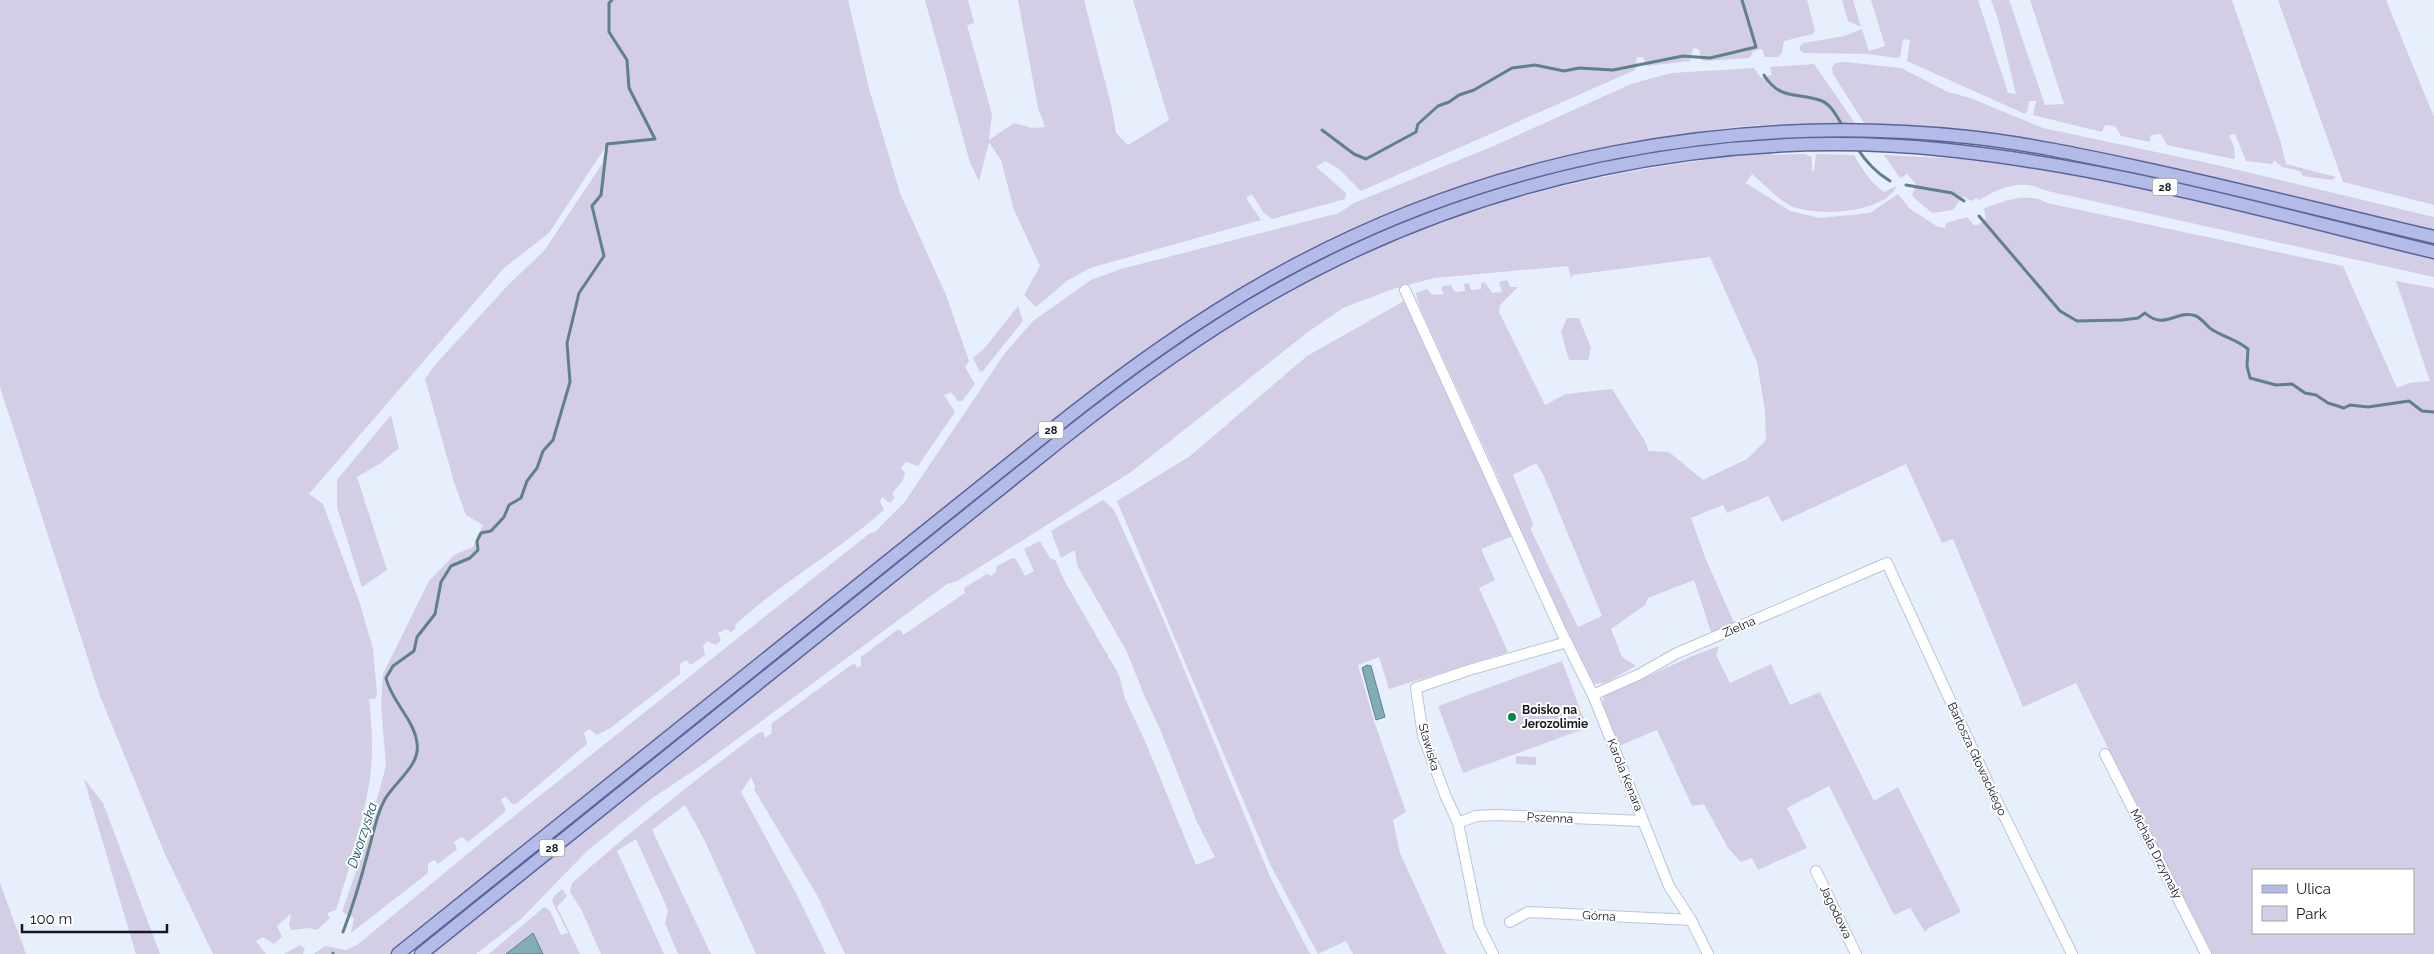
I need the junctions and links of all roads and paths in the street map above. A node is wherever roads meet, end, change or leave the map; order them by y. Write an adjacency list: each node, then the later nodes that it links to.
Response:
1 (2434, 237): 13 (main road, 28)
2 (2434, 252): 14 (main road, 28)
3 (1406, 290): 5 (street, Karola Kenara)
4 (1887, 562): 6 (street, Zielna); 18 (street, Bartosza Głowackiego)
5 (1567, 642): 6 (street, Karola Kenara); 9 (street, Stawiska)
6 (1593, 695): 8 (street, Karola Kenara)
7 (2105, 754): 19 (street, Michała Drzymały)
8 (1643, 821): 9 (street, Pszenna); 11 (street, Karola Kenara)
9 (1458, 823): 15 (street, Stawiska)
10 (1816, 871): 17 (street, Jagodowa)
11 (1691, 920): 12 (street, Górna); 16 (street, Karola Kenara)
12 (1510, 922)
13 (398, 954)
14 (421, 954)
15 (1493, 954)
16 (1708, 954)
17 (1856, 954)
18 (2072, 954)
19 (2206, 954)

